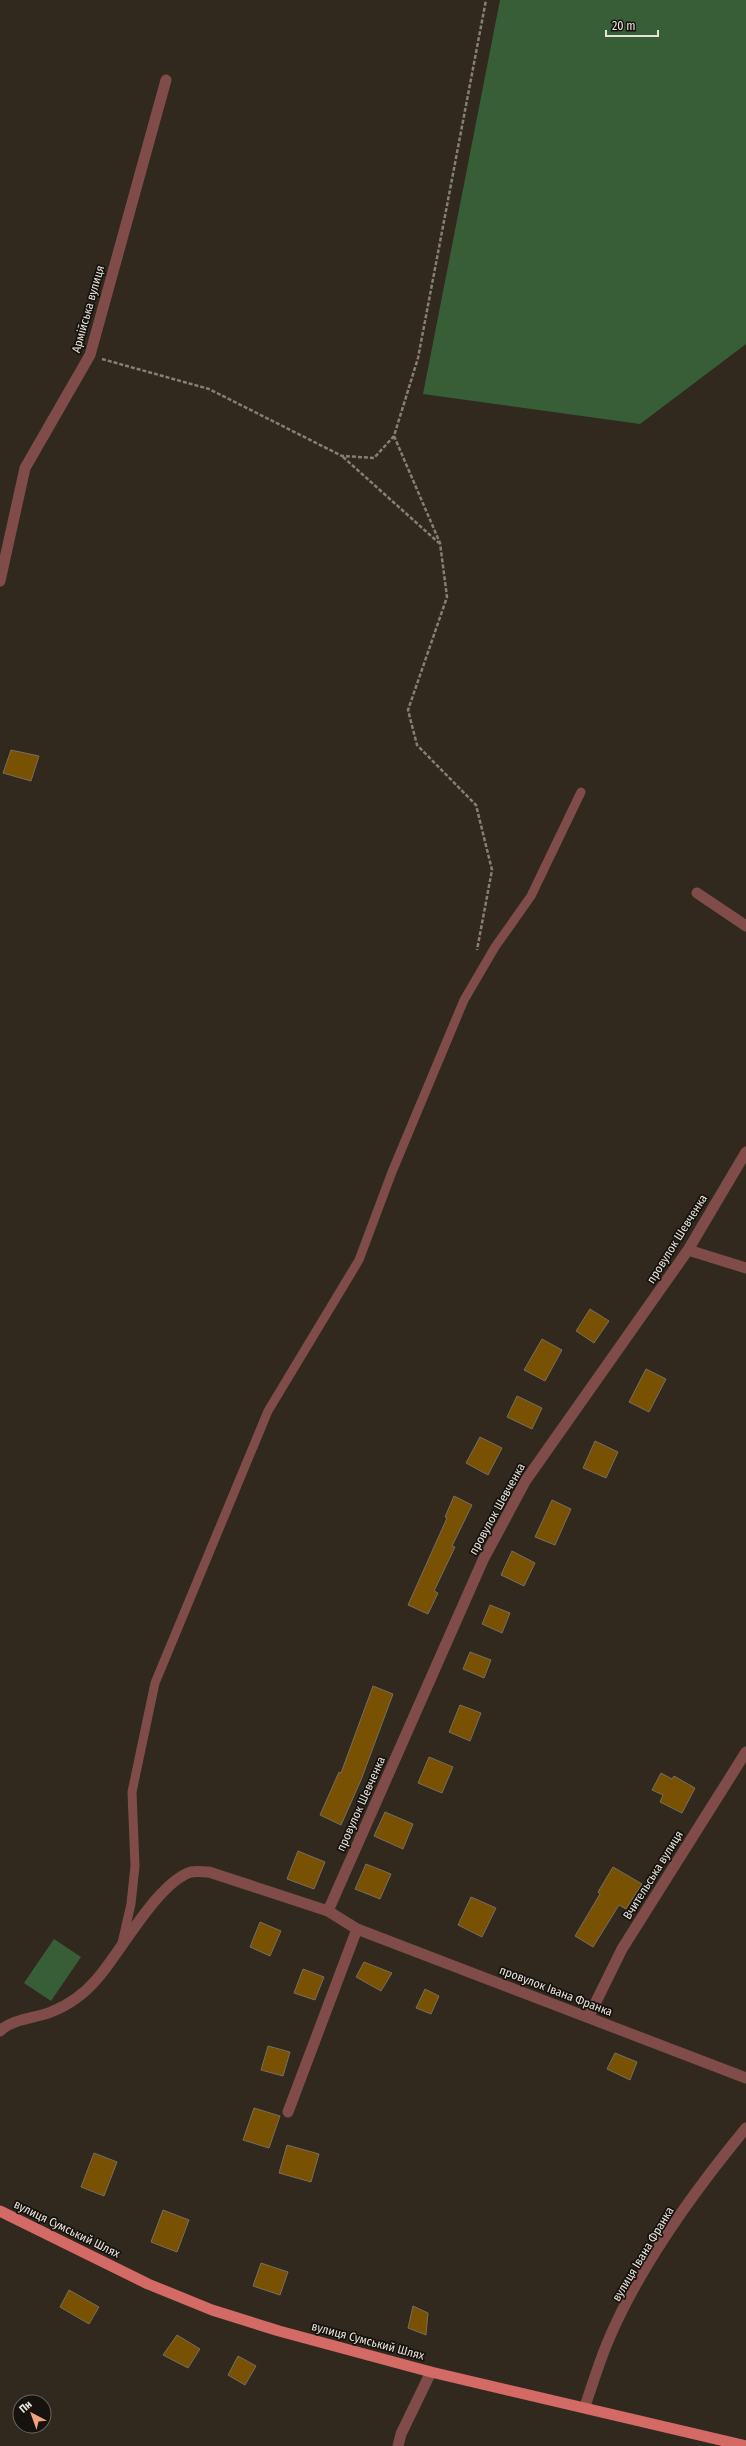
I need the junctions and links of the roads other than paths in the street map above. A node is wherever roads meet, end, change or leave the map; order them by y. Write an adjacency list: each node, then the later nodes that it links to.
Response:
1 (166, 80): 2 (street, Армійська вулиця)
2 (0, 581)
3 (581, 792): 12 (lane)
4 (697, 893): 5 (street)
5 (746, 926)
6 (746, 1152): 7 (street, провулок Шевченка)
7 (688, 1250): 8 (street); 10 (street, провулок Шевченка)
8 (746, 1268)
9 (746, 1752): 13 (street, Вчительська вулиця)
10 (328, 1911): 11 (street, провулок Івана Франка); 12 (street, провулок Івана Франка)
11 (357, 1929): 13 (street, провулок Івана Франка); 16 (street)
12 (121, 1945): 14 (street, провулок Івана Франка)
13 (589, 2016): 15 (street, провулок Івана Франка)
14 (0, 2031)
15 (746, 2078)
16 (288, 2112)
17 (746, 2128): 20 (street, вулиця Івана Франка)
18 (0, 2211): 19 (main road, вулиця Сумський Шлях)
19 (431, 2372): 20 (main road, вулиця Сумський Шлях); 21 (street)
20 (585, 2406): 22 (main road, вулиця Сумський Шлях)
21 (398, 2446)
22 (746, 2446)

